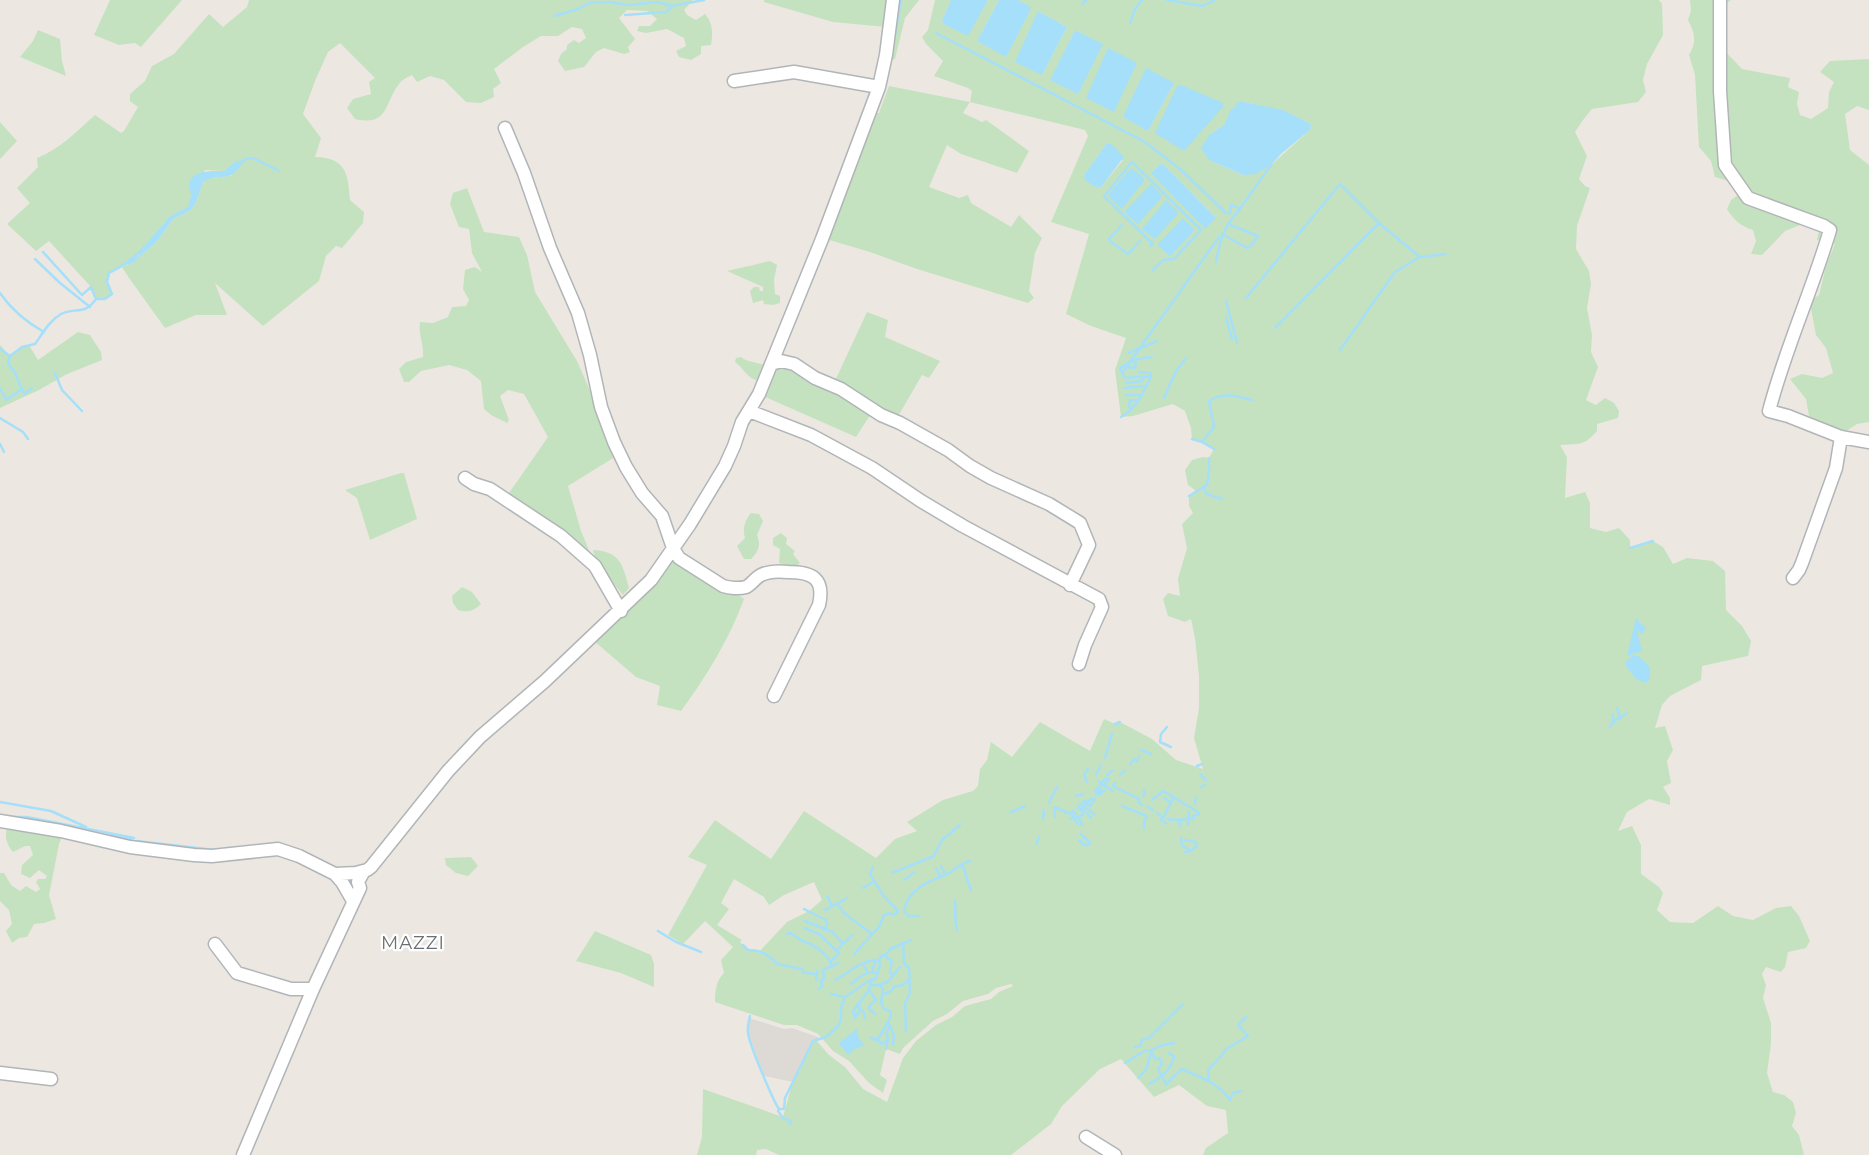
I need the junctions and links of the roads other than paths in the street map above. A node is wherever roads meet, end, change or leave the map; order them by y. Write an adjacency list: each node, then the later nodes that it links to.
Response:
1 (893, 0): 4 (street)
2 (1720, 0): 8 (street)
3 (734, 81): 4 (street)
4 (879, 87): 6 (street)
5 (505, 128): 11 (street)
6 (771, 364): 7 (street); 13 (street)
7 (749, 411): 11 (street); 13 (street)
8 (1841, 437): 9 (street); 12 (street)
9 (1869, 442)
10 (465, 478): 14 (street)
11 (673, 548): 14 (street); 16 (street)
12 (1792, 578)
13 (1070, 585): 15 (street)
14 (620, 611): 18 (street)
15 (1079, 664)
16 (774, 696)
17 (0, 821): 19 (street)
18 (364, 871): 19 (street); 20 (street)
19 (335, 874): 20 (street)
20 (353, 901): 22 (street)
21 (215, 944): 22 (street)
22 (313, 989): 26 (street)
23 (0, 1073): 24 (street)
24 (51, 1079)
25 (1086, 1137): 27 (street)
26 (242, 1155)
27 (1115, 1155)

